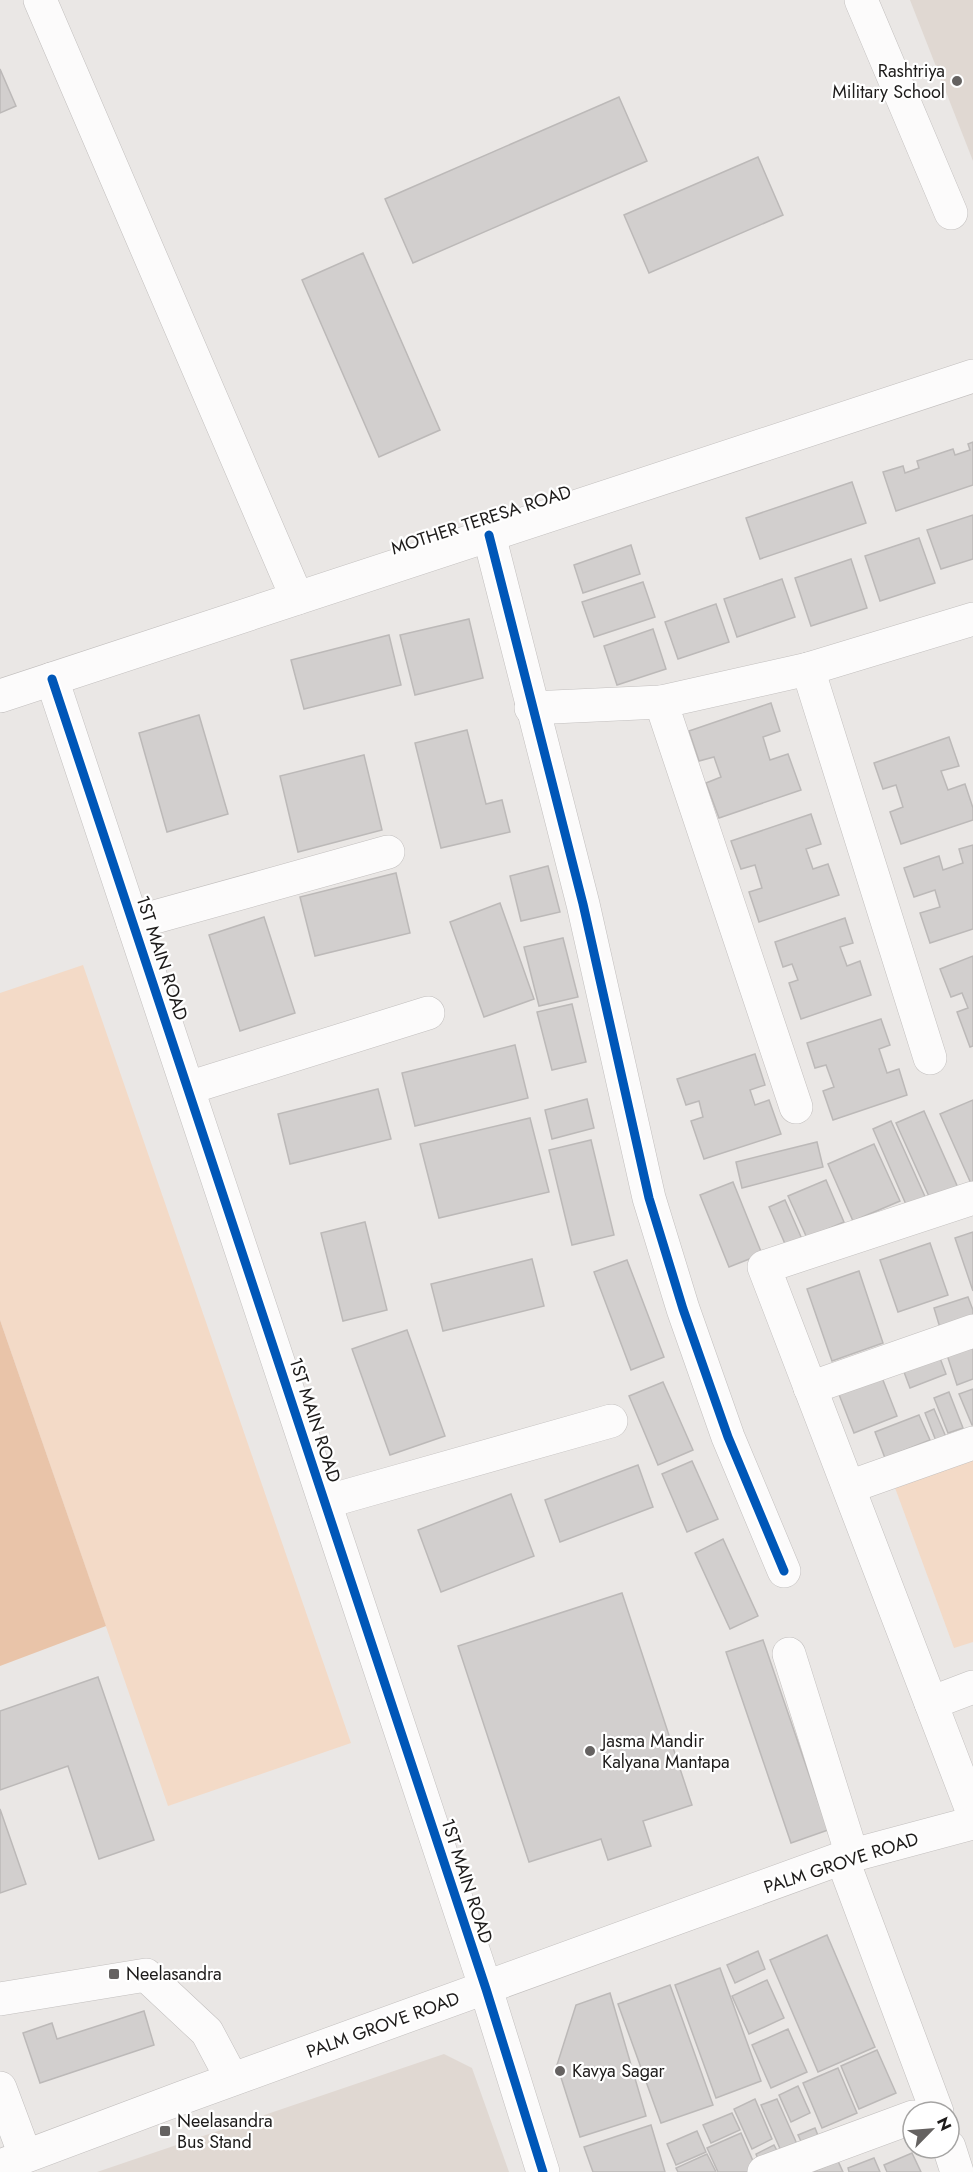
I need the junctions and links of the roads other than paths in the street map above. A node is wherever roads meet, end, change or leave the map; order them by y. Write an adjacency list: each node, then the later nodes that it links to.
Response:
1 (40, 0): 6 (street)
2 (861, 0): 3 (street)
3 (951, 213)
4 (973, 376): 5 (street, MOTHER TERESA ROAD)
5 (489, 535): 6 (street, MOTHER TERESA ROAD); 12 (street)
6 (297, 598): 9 (street, MOTHER TERESA ROAD)
7 (971, 627): 8 (street)
8 (808, 669): 11 (street); 16 (street)
9 (52, 679): 10 (street, MOTHER TERESA ROAD); 14 (street, 1ST MAIN ROAD)
10 (0, 696)
11 (661, 702): 12 (street); 18 (street)
12 (531, 708): 26 (street)
13 (388, 852): 14 (street)
14 (133, 923): 17 (street, 1ST MAIN ROAD)
15 (428, 1013): 17 (street)
16 (930, 1058)
17 (188, 1088): 25 (street, 1ST MAIN ROAD)
18 (796, 1107)
19 (973, 1198): 21 (street)
20 (973, 1331): 21 (street)
21 (810, 1388): 24 (street)
22 (611, 1421): 25 (street)
23 (973, 1443): 24 (street)
24 (849, 1487): 29 (street)
25 (325, 1502): 33 (street, 1ST MAIN ROAD)
26 (784, 1571)
27 (789, 1654): 32 (street)
28 (973, 1687): 29 (street)
29 (931, 1703): 30 (street)
30 (973, 1813)
31 (973, 1823): 32 (street, PALM GROVE ROAD)
32 (847, 1857): 33 (street, PALM GROVE ROAD); 37 (street)
33 (486, 1989): 35 (street, PALM GROVE ROAD); 40 (street, 1ST MAIN ROAD)
34 (0, 1999): 35 (street)
35 (232, 2079): 39 (street, PALM GROVE ROAD)
36 (0, 2088): 39 (street)
37 (924, 2100)
38 (901, 2122): 41 (street)
39 (13, 2161)
40 (543, 2172)
41 (764, 2172)

